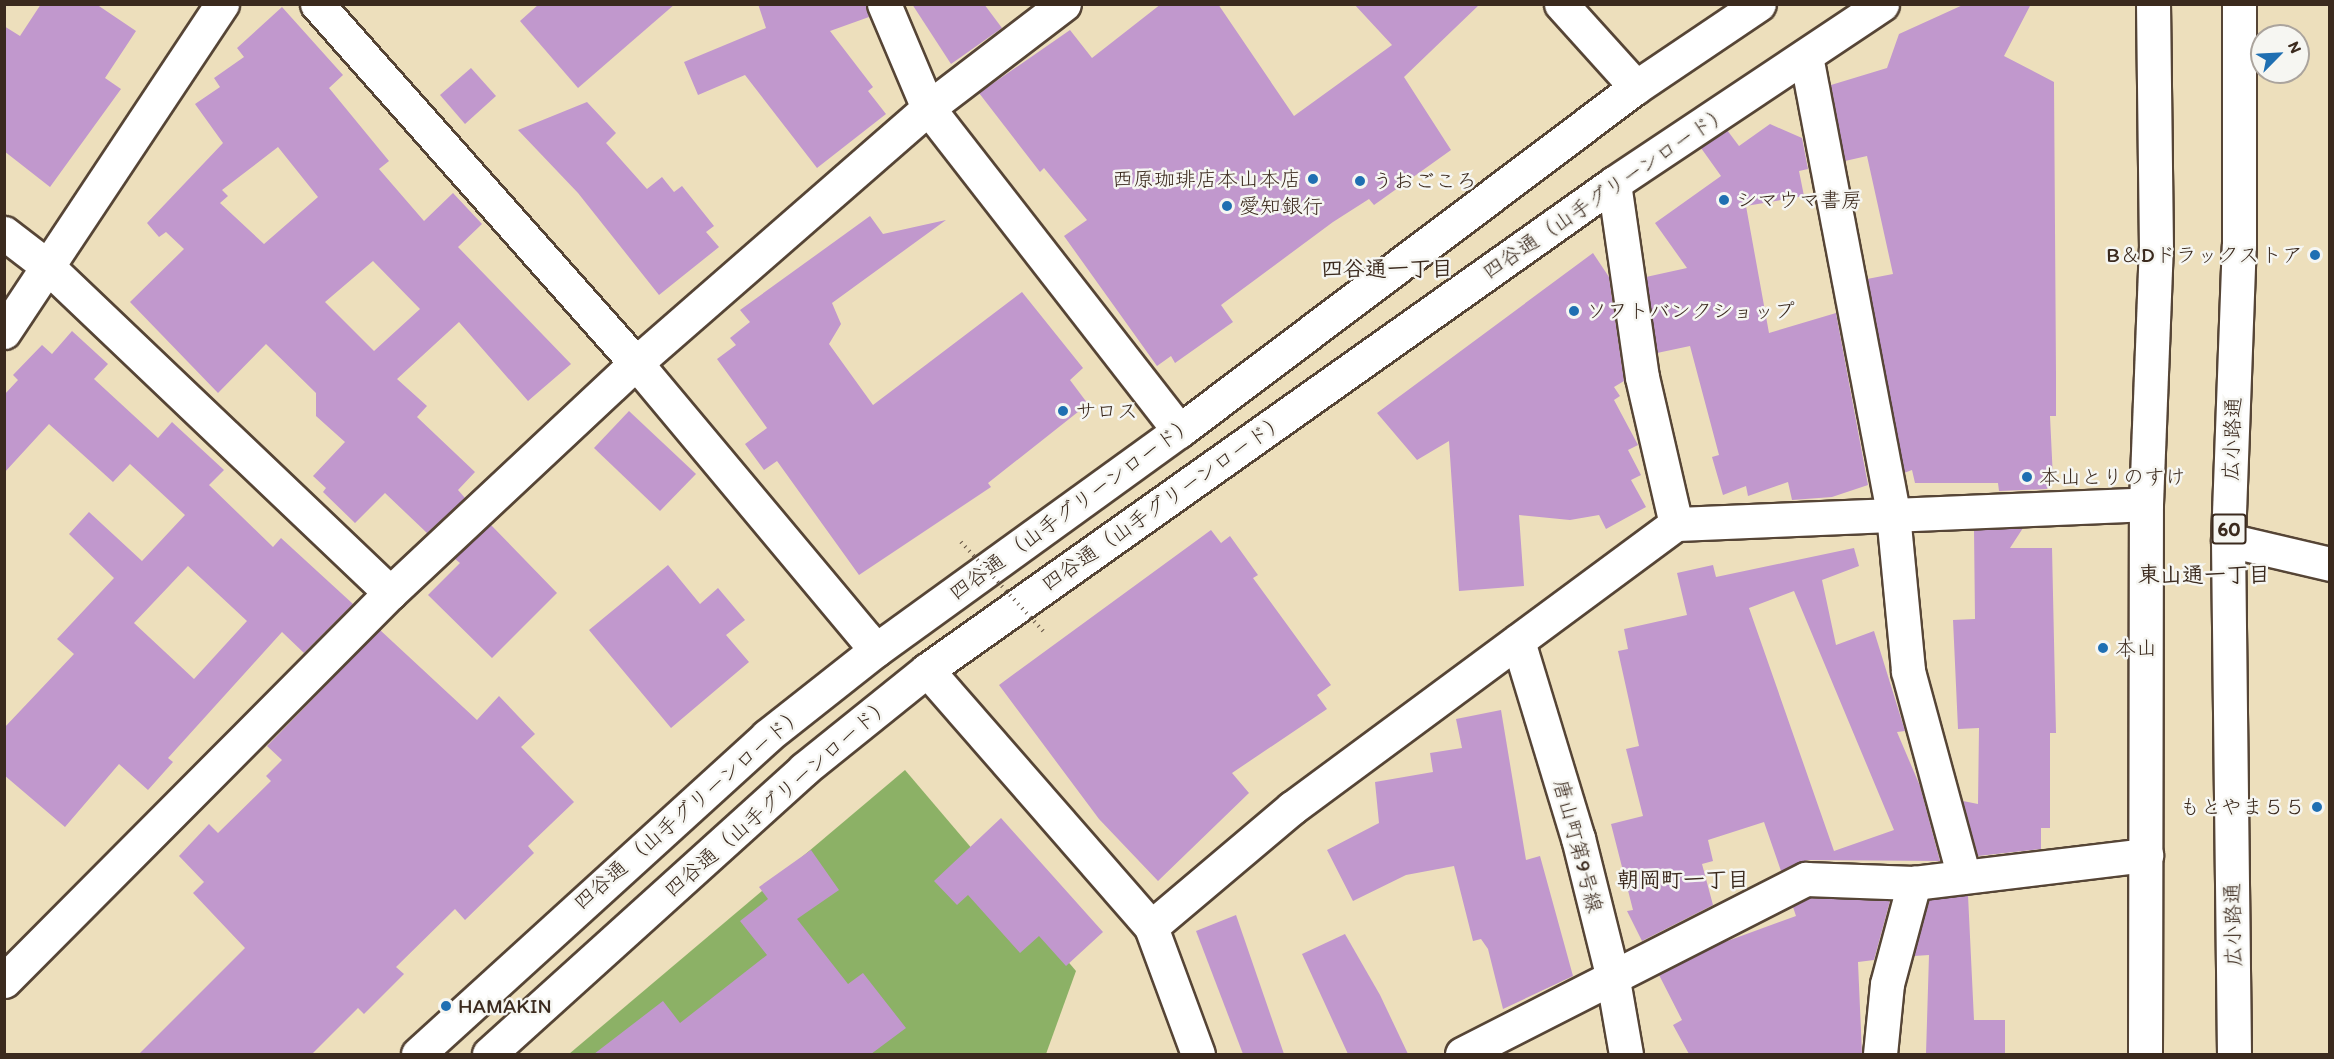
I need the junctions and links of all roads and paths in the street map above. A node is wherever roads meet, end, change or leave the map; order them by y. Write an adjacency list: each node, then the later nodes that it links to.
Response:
1 (222, 4): 15 (street)
2 (317, 4): 17 (street)
3 (884, 4): 12 (street)
4 (1064, 4): 12 (street)
5 (1561, 4): 11 (street)
6 (1759, 4): 11 (street, 四谷通 （山手グリーンロード）)
7 (1882, 4): 10 (street, 四谷通（山手グリーンロード）)
8 (2152, 4): 19 (street)
9 (2239, 4): 22 (street, 広小路通 / 60)
10 (1806, 56): 13 (street, 四谷通（山手グリーンロード）); 20 (street)
11 (1636, 87): 18 (street, 四谷通 （山手グリーンロード）)
12 (928, 108): 17 (street); 18 (street)
13 (1614, 183): 21 (street); 29 (street, 四谷通（山手グリーンロード）)
14 (4, 233): 15 (street)
15 (47, 266): 16 (street); 25 (street)
16 (4, 332)
17 (636, 363): 25 (street); 28 (street)
18 (1179, 431): 28 (street, 四谷通 （山手グリーンロード）)
19 (2146, 504): 20 (street); 30 (street)
20 (1893, 514): 21 (street); 31 (street)
21 (1676, 524): 27 (street)
22 (2228, 540): 24 (street); 43 (street, 広小路通 / 60)
23 (961, 542): 26 (path, bridge)
24 (2330, 564)
25 (390, 593): 35 (street)
26 (1045, 633)
27 (1518, 641): 33 (street); 34 (street, 唐山町第9号線)
28 (876, 650): 36 (street, 四谷通 （山手グリーンロード）)
29 (927, 670): 33 (street); 37 (street, 四谷通（山手グリーンロード）)
30 (2146, 855): 31 (street); 42 (street)
31 (1964, 877): 32 (street)
32 (1914, 883): 34 (street); 41 (street)
33 (1151, 927): 38 (street)
34 (1612, 974): 39 (street); 40 (street, 唐山町第9号線)
35 (4, 981)
36 (418, 1054)
37 (489, 1054)
38 (1198, 1054)
39 (1462, 1054)
40 (1626, 1054)
41 (1880, 1054)
42 (2145, 1054)
43 (2234, 1054)

